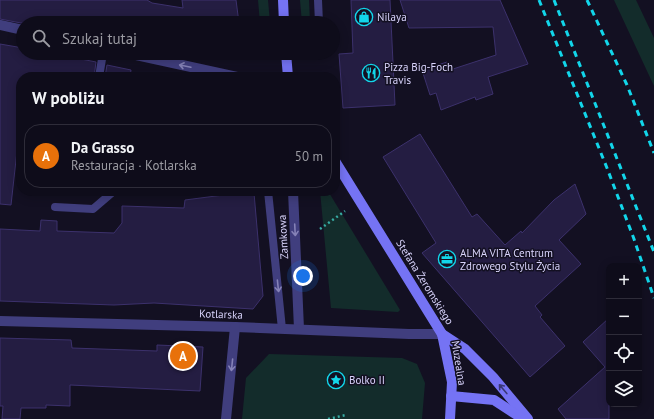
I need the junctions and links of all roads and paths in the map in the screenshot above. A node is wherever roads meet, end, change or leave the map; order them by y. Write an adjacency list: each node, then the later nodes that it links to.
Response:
1 (283, 0): 3 (street)
2 (318, 0): 4 (lane)
3 (284, 16)
4 (319, 16)
5 (0, 25): 6 (street)
6 (16, 28)
7 (102, 60): 10 (lane)
8 (159, 60): 11 (street, one-way to 8)
9 (287, 60): 12 (street)
10 (100, 72)
11 (213, 72)
12 (288, 72)
13 (340, 169): 24 (street, Stefana Żeromskiego)
14 (108, 196): 17 (lane)
15 (269, 196): 22 (lane, one-way to 22)
16 (293, 196): 23 (street, Zamkowa, one-way to 23)
17 (55, 207)
18 (345, 211): 19 (path)
19 (320, 229)
20 (0, 321): 21 (street, Kotlarska)
21 (235, 327): 22 (street, Kotlarska); 27 (street, one-way to 27)
22 (282, 329): 23 (street, Kotlarska)
23 (299, 329): 24 (street, Kotlarska)
24 (442, 334): 25 (street, Muzealna); 31 (street, Stefana Żeromskiego, one-way to 24)
25 (451, 396): 29 (street, Muzealna); 30 (street)
26 (346, 415): 28 (path)
27 (226, 419)
28 (328, 419)
29 (450, 419)
30 (523, 419)
31 (528, 419)

